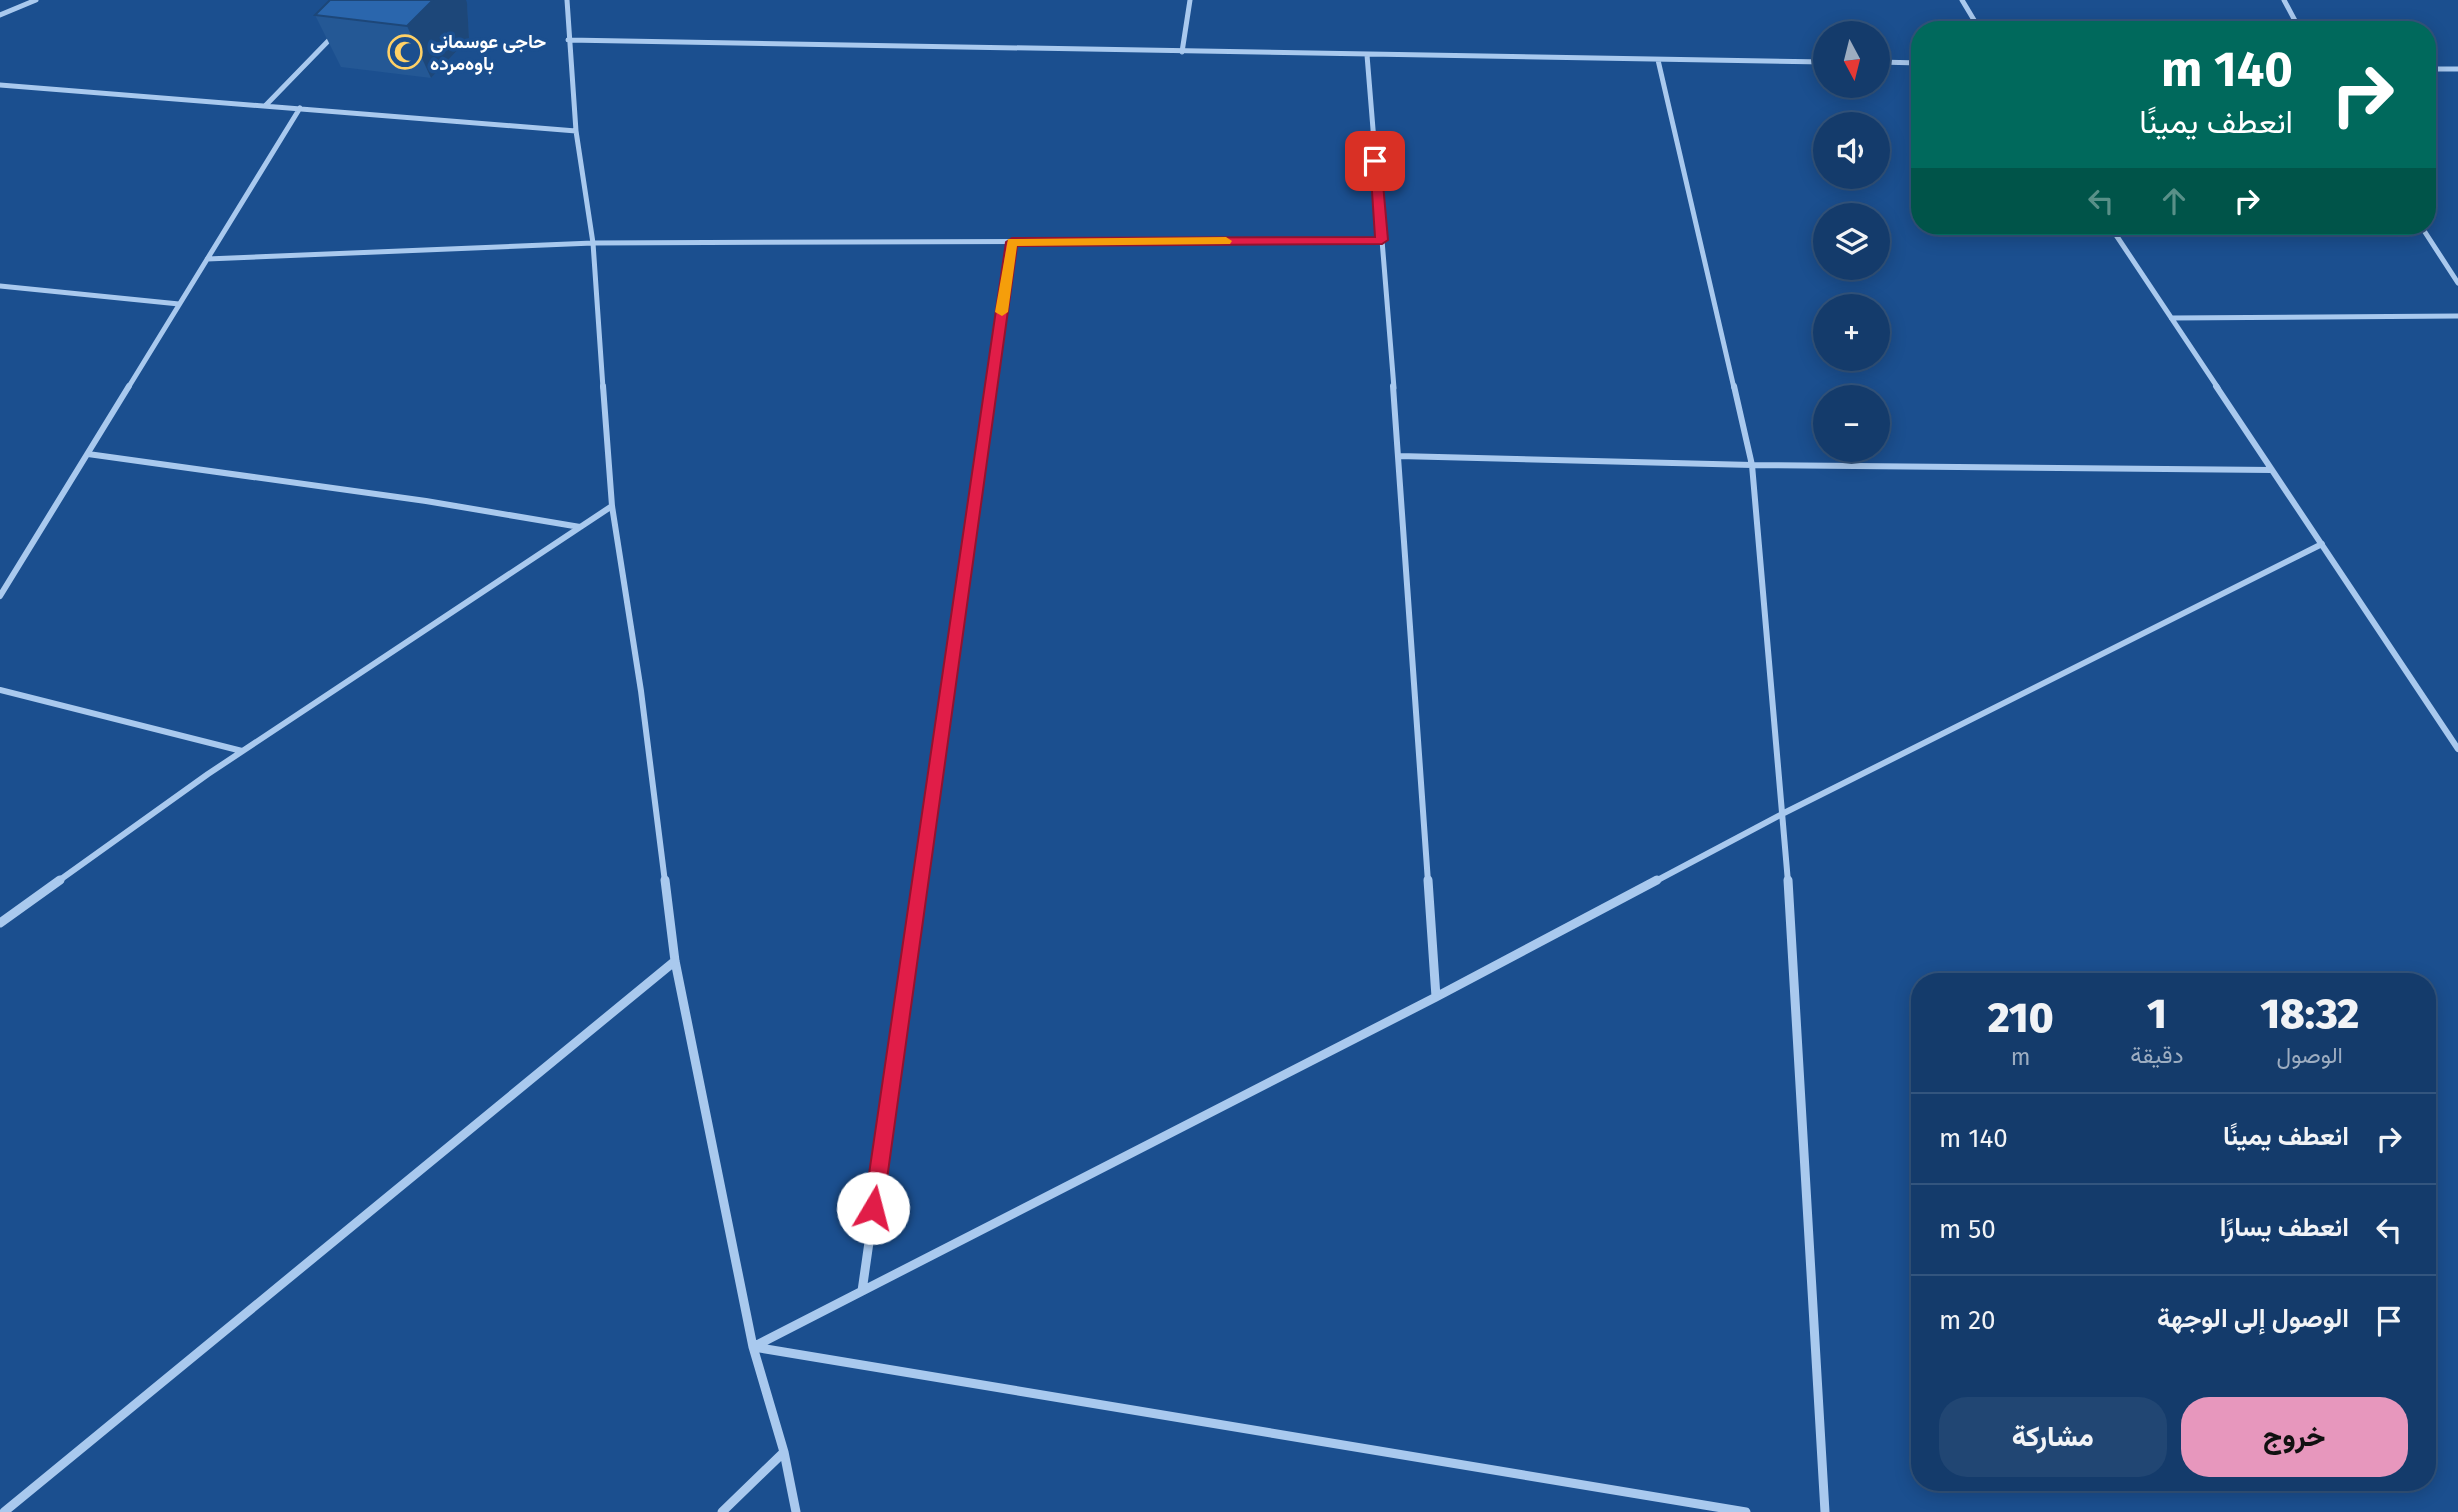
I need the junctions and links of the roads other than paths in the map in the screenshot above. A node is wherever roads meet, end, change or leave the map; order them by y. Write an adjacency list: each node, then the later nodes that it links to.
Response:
1 (36, 0): 6 (street)
2 (567, 0): 10 (street)
3 (1190, 0): 11 (street)
4 (1962, 0): 7 (street)
5 (2284, 0): 8 (street)
6 (0, 15)
7 (1975, 21)
8 (2295, 21)
9 (340, 29): 20 (street)
10 (568, 40): 11 (street); 22 (street)
11 (1182, 52): 12 (street)
12 (1367, 55): 13 (street); 25 (street)
13 (1658, 60): 14 (street); 36 (street)
14 (1813, 62)
15 (1890, 62): 16 (street)
16 (1911, 63)
17 (2436, 69): 18 (street)
18 (2458, 69)
19 (0, 85): 20 (street)
20 (265, 106): 21 (street)
21 (300, 108): 22 (street); 28 (street)
22 (576, 131): 27 (street)
23 (2115, 235): 33 (street)
24 (2427, 235): 29 (street)
25 (1382, 240): 26 (street); 35 (street)
26 (1012, 242): 27 (street); 49 (street)
27 (593, 243): 28 (street); 38 (street)
28 (207, 259): 31 (street)
29 (2457, 281)
30 (0, 286): 31 (street)
31 (179, 304): 34 (street)
32 (2458, 316): 33 (street)
33 (2171, 318): 37 (street)
34 (88, 454): 39 (street); 41 (street)
35 (1399, 456): 36 (street); 48 (street)
36 (1752, 465): 37 (street); 45 (street)
37 (2272, 470): 40 (street)
38 (612, 506): 39 (street); 47 (street)
39 (580, 527): 44 (street)
40 (2322, 544): 43 (street); 45 (street)
41 (0, 596)
42 (0, 690): 44 (street)
43 (2458, 749)
44 (242, 751): 46 (street)
45 (1784, 813): 48 (street); 56 (street)
46 (0, 923)
47 (675, 961): 50 (street); 52 (street)
48 (1436, 997): 49 (street)
49 (862, 1291): 50 (street)
50 (753, 1346): 51 (street); 55 (street)
51 (784, 1452): 53 (street); 54 (street)
52 (4, 1512)
53 (722, 1512)
54 (796, 1512)
55 (1746, 1512)
56 (1825, 1512)

